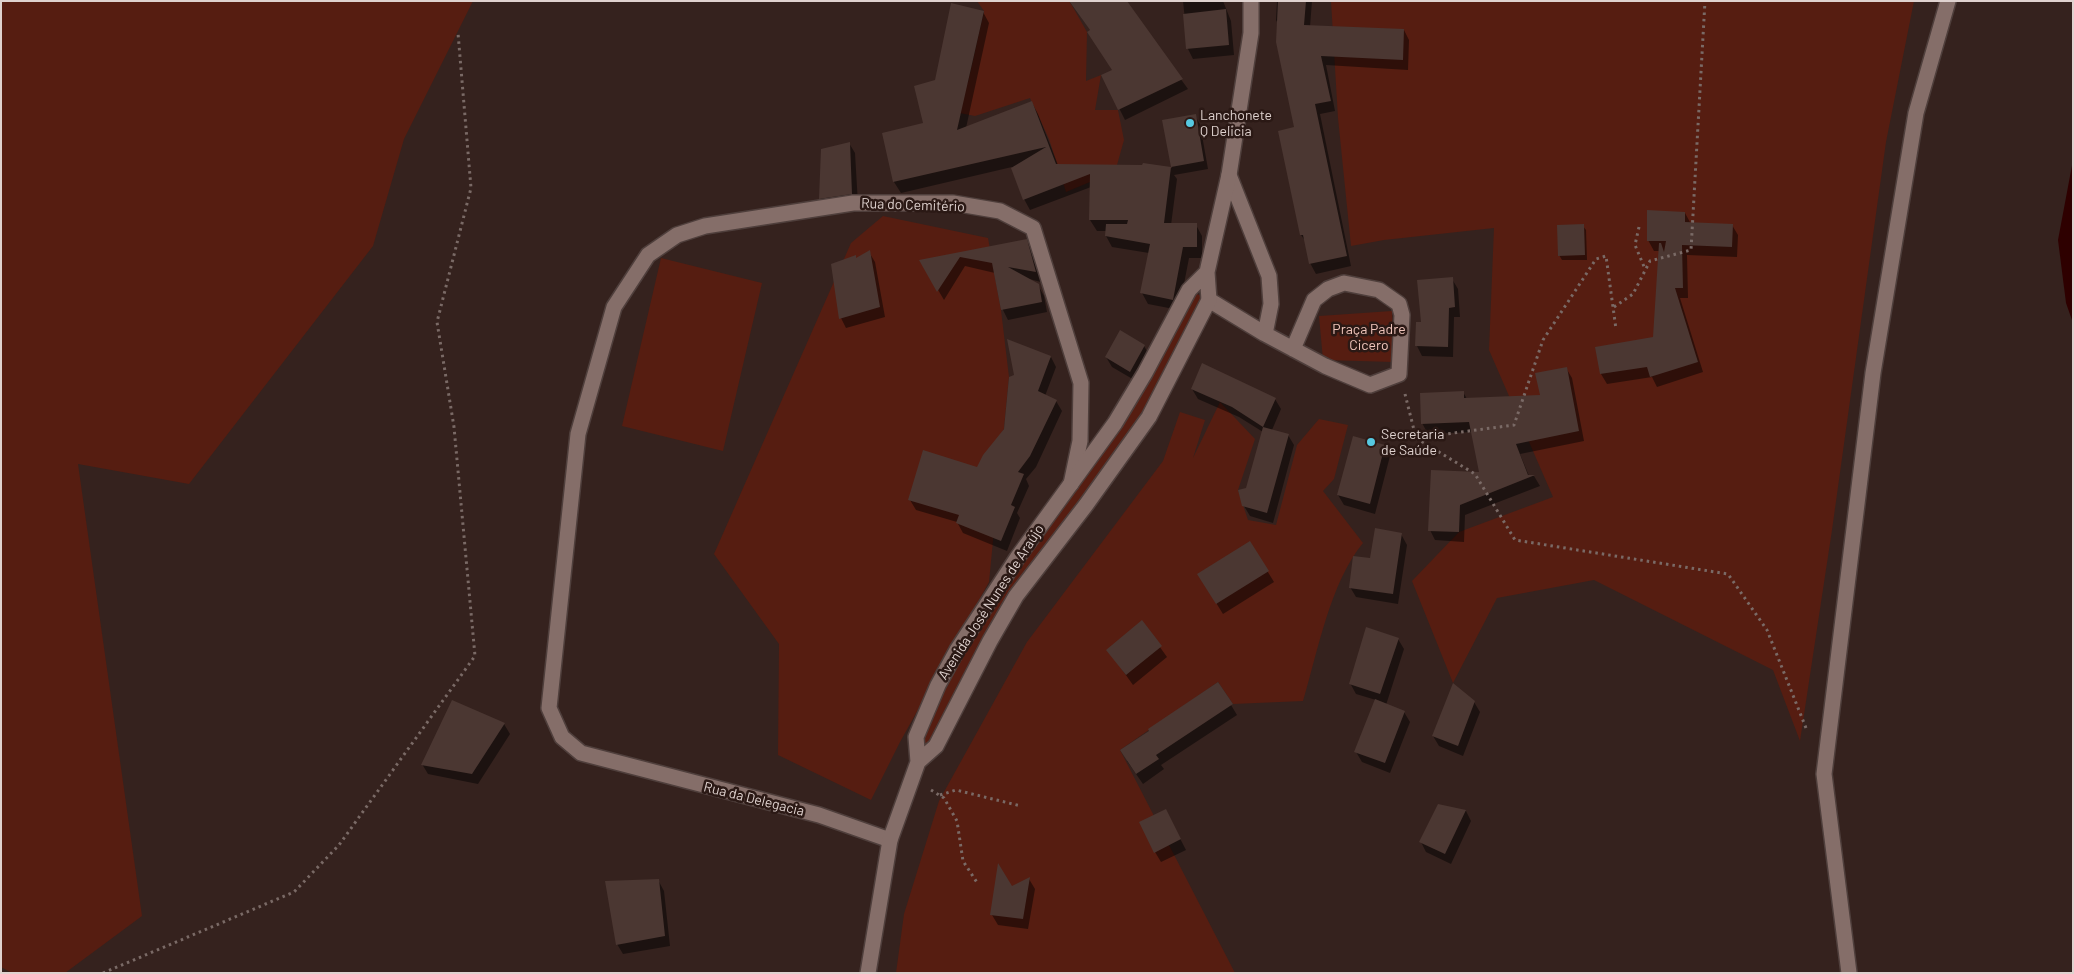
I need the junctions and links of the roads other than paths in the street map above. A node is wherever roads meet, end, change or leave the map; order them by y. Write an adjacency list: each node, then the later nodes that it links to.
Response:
1 (1251, 1): 3 (street)
2 (1948, 1): 14 (street)
3 (1229, 175): 4 (street); 7 (street)
4 (1207, 272): 5 (street, Avenida José Nunes de Araújo); 6 (street)
5 (1189, 290): 6 (street); 9 (street, Avenida José Nunes de Araújo)
6 (1209, 300): 7 (street); 10 (street, Avenida José Nunes de Araújo)
7 (1264, 334): 8 (street)
8 (1293, 349): 8 (street)
9 (1071, 484): 10 (street, Avenida José Nunes de Araújo); 11 (street, Rua do Cemitério)
10 (918, 762): 12 (street)
11 (616, 763): 12 (street, Rua da Delegacia)
12 (890, 840): 13 (street)
13 (868, 973)
14 (1849, 973)

